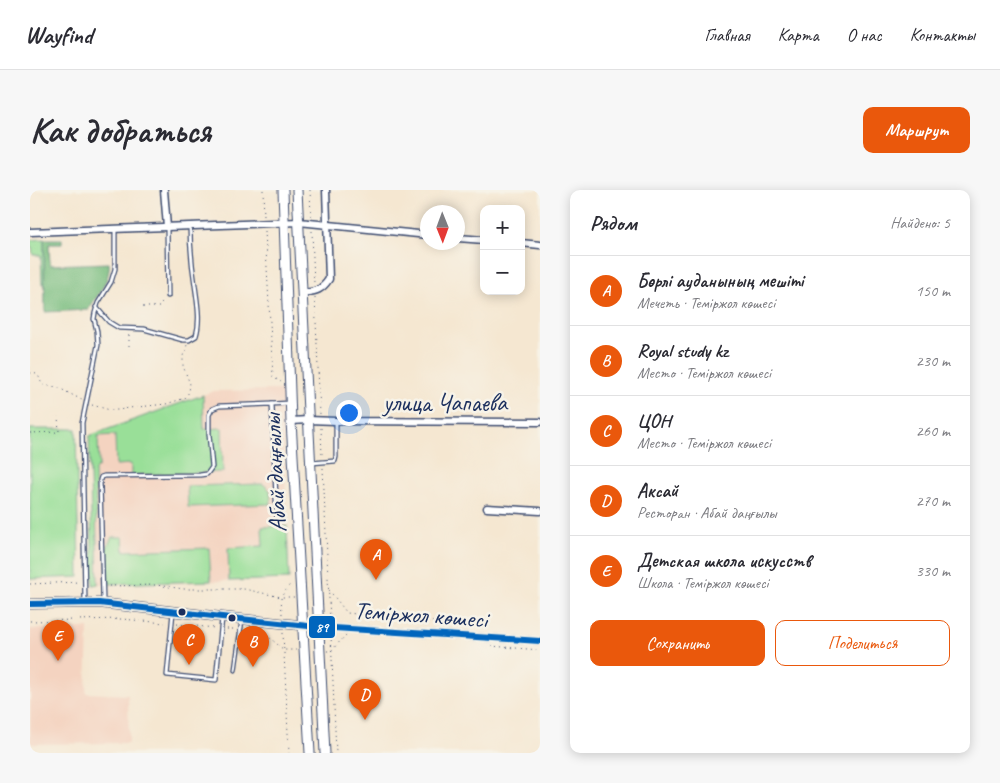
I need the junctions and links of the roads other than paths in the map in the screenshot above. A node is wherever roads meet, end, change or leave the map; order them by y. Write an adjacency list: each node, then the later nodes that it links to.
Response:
1 (164, 190): 9 (street)
2 (283, 190): 6 (street, Абай даңғылы)
3 (297, 190): 5 (street, Абай даңғылы)
4 (326, 190): 8 (street)
5 (299, 222): 6 (street); 8 (street); 17 (street, Абай даңғылы)
6 (284, 223): 7 (street); 20 (street, Абай даңғылы)
7 (190, 226): 9 (street); 19 (lane)
8 (328, 226): 12 (street); 17 (street)
9 (166, 227): 10 (street); 18 (lane)
10 (115, 229): 11 (street); 19 (lane)
11 (30, 232)
12 (420, 234)
13 (465, 239): 14 (street)
14 (480, 240)
15 (525, 243): 16 (street)
16 (540, 245)
17 (303, 292): 22 (street, Абай даңғылы)
18 (168, 296)
19 (96, 308): 30 (lane)
20 (290, 403): 21 (lane); 23 (street, Абай даңғылы)
21 (272, 404): 29 (lane); 31 (lane)
22 (308, 420): 23 (street, улица Чапаева); 24 (street, улица Чапаева); 26 (street, Абай даңғылы)
23 (291, 421): 36 (street, Абай даңғылы)
24 (336, 421): 25 (street, улица Чапаева); 26 (lane)
25 (540, 422)
26 (310, 463): 37 (street, Абай даңғылы)
27 (487, 508): 28 (street)
28 (540, 511)
29 (277, 521)
30 (85, 602): 31 (street, Теміржол көшесі); 32 (street, Теміржол көшесі)
31 (103, 603): 33 (street, Теміржол көшесі)
32 (30, 604)
33 (173, 612): 34 (street, Теміржол көшесі); 34 (lane)
34 (222, 617): 35 (street, Теміржол көшесі)
35 (242, 619): 36 (street, Теміржол көшесі); 39 (lane)
36 (302, 625): 37 (street, Теміржол көшесі); 40 (street, Абай даңғылы)
37 (318, 627): 38 (street, Теміржол көшесі); 41 (street, Абай даңғылы)
38 (540, 641)
39 (235, 670)
40 (310, 753)
41 (325, 753)

